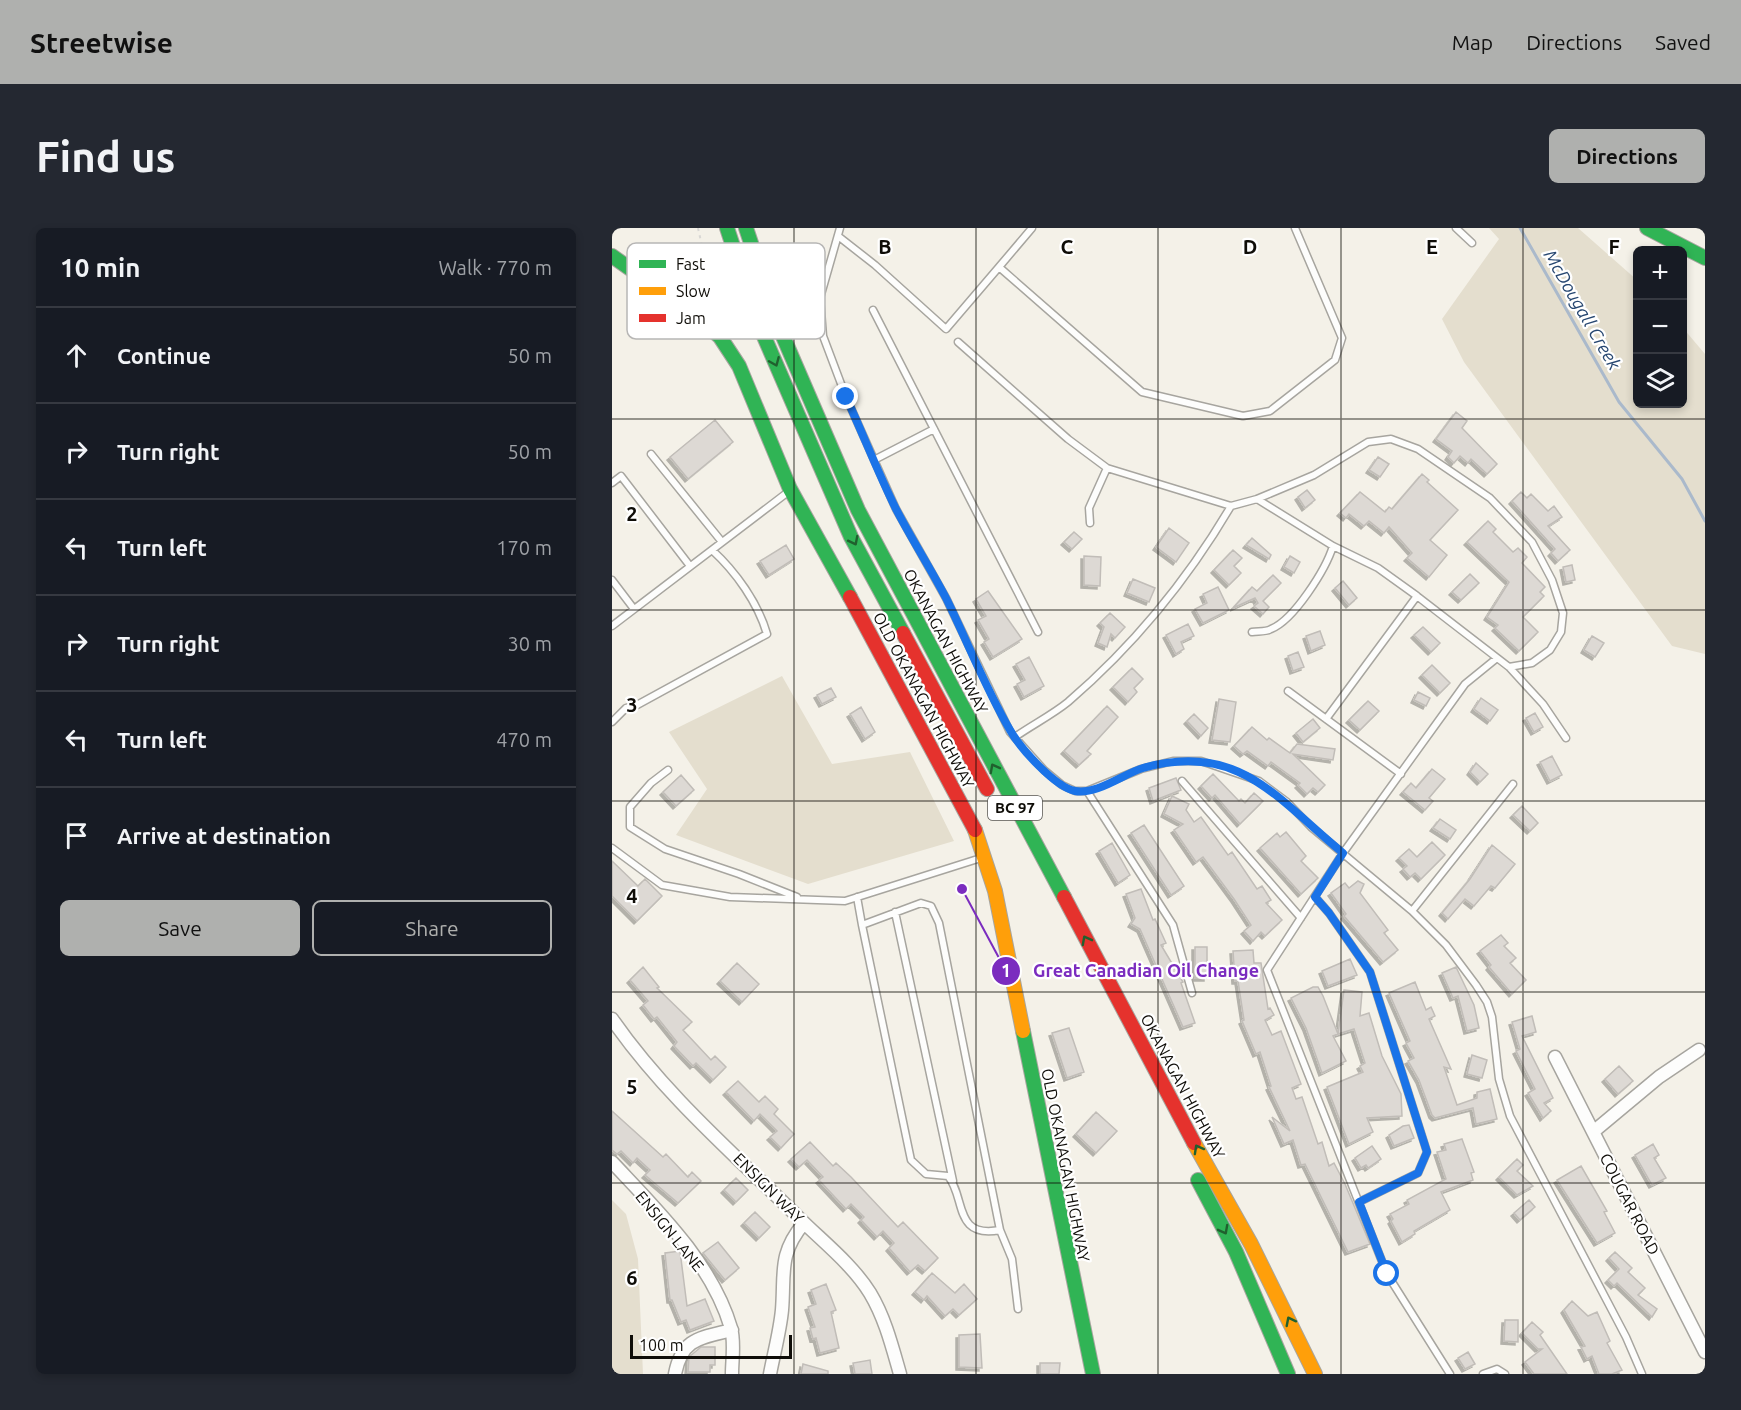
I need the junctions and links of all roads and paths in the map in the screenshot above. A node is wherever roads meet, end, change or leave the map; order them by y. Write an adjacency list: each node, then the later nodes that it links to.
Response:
1 (698, 228): 10 (path)
2 (728, 228): 11 (main road, OKANAGAN HIGHWAY / BC 97, one-way to 11)
3 (746, 228): 12 (main road, OKANAGAN HIGHWAY / BC 97, one-way to 3)
4 (840, 228): 9 (lane)
5 (1033, 228): 17 (lane)
6 (1295, 228): 17 (lane)
7 (1456, 228): 13 (lane)
8 (1647, 228): 15 (main road)
9 (838, 236): 17 (lane); 18 (lane)
10 (701, 243)
11 (733, 243)
12 (751, 243)
13 (1472, 243)
14 (612, 256): 16 (main road, OLD OKANAGAN HIGHWAY)
15 (1705, 258)
16 (627, 267)
17 (999, 267)
18 (825, 281)
19 (873, 310): 25 (lane)
20 (825, 336): 27 (lane)
21 (721, 339): 30 (main road, OLD OKANAGAN HIGHWAY)
22 (765, 339): 56 (main road, OKANAGAN HIGHWAY / BC 97, one-way to 56)
23 (784, 339): 87 (main road, OKANAGAN HIGHWAY / BC 97, one-way to 23)
24 (958, 342): 28 (lane)
25 (934, 429): 27 (lane); 42 (lane)
26 (651, 454): 34 (lane)
27 (874, 460): 49 (lane)
28 (1107, 468): 32 (lane); 33 (lane)
29 (612, 483): 37 (lane)
30 (790, 489): 34 (lane); 59 (main road, OLD OKANAGAN HIGHWAY)
31 (1257, 499): 32 (lane); 35 (lane); 45 (lane)
32 (1231, 506): 49 (lane)
33 (1090, 523)
34 (722, 542): 36 (lane)
35 (1333, 546): 39 (lane); 43 (lane)
36 (712, 550): 37 (lane); 48 (lane)
37 (690, 566): 40 (lane)
38 (612, 580): 40 (lane)
39 (1417, 596): 44 (lane); 47 (lane)
40 (634, 609): 41 (lane)
41 (612, 626)
42 (1038, 632)
43 (1252, 632)
44 (1497, 658): 45 (lane); 52 (lane)
45 (1509, 667): 50 (lane)
46 (1288, 691): 47 (lane)
47 (1326, 719): 52 (lane)
48 (612, 722)
49 (1015, 737): 55 (lane)
50 (1566, 738)
51 (668, 770): 62 (lane)
52 (1401, 774): 58 (lane)
53 (1182, 781): 65 (lane)
54 (1513, 784): 63 (lane)
55 (1087, 791): 58 (lane); 67 (lane)
56 (992, 798)
57 (612, 848): 62 (lane)
58 (1343, 853): 61 (lane); 63 (lane)
59 (985, 857): 60 (lane); 85 (main road, OLD OKANAGAN HIGHWAY)
60 (857, 897): 62 (lane); 66 (lane)
61 (1315, 897): 65 (lane); 75 (lane)
62 (803, 900)
63 (1412, 911): 91 (lane)
64 (895, 912): 66 (lane); 74 (lane); 77 (lane)
65 (1301, 918): 75 (lane)
66 (862, 925): 74 (lane)
67 (1192, 993)
68 (612, 1019): 76 (street, ENSIGN WAY)
69 (1699, 1050): 72 (street)
70 (1555, 1057): 72 (street, COUGAR ROAD)
71 (1143, 1077): 86 (main road, OKANAGAN HIGHWAY, one-way to 86)
72 (1593, 1132): 80 (street, COUGAR ROAD)
73 (612, 1162): 79 (street, ENSIGN LANE)
74 (953, 1182): 77 (lane)
75 (1359, 1202): 88 (lane)
76 (804, 1223): 83 (street); 84 (street, ENSIGN WAY)
77 (1000, 1230): 78 (lane)
78 (1018, 1309)
79 (732, 1330): 81 (street); 82 (street, ENSIGN LANE)
80 (1705, 1352)
81 (675, 1374)
82 (732, 1374)
83 (770, 1374)
84 (900, 1374)
85 (1093, 1374)
86 (1288, 1374)
87 (1315, 1374)
88 (1450, 1374)
89 (1483, 1374): 90 (lane)
90 (1505, 1374)
91 (1642, 1374)

